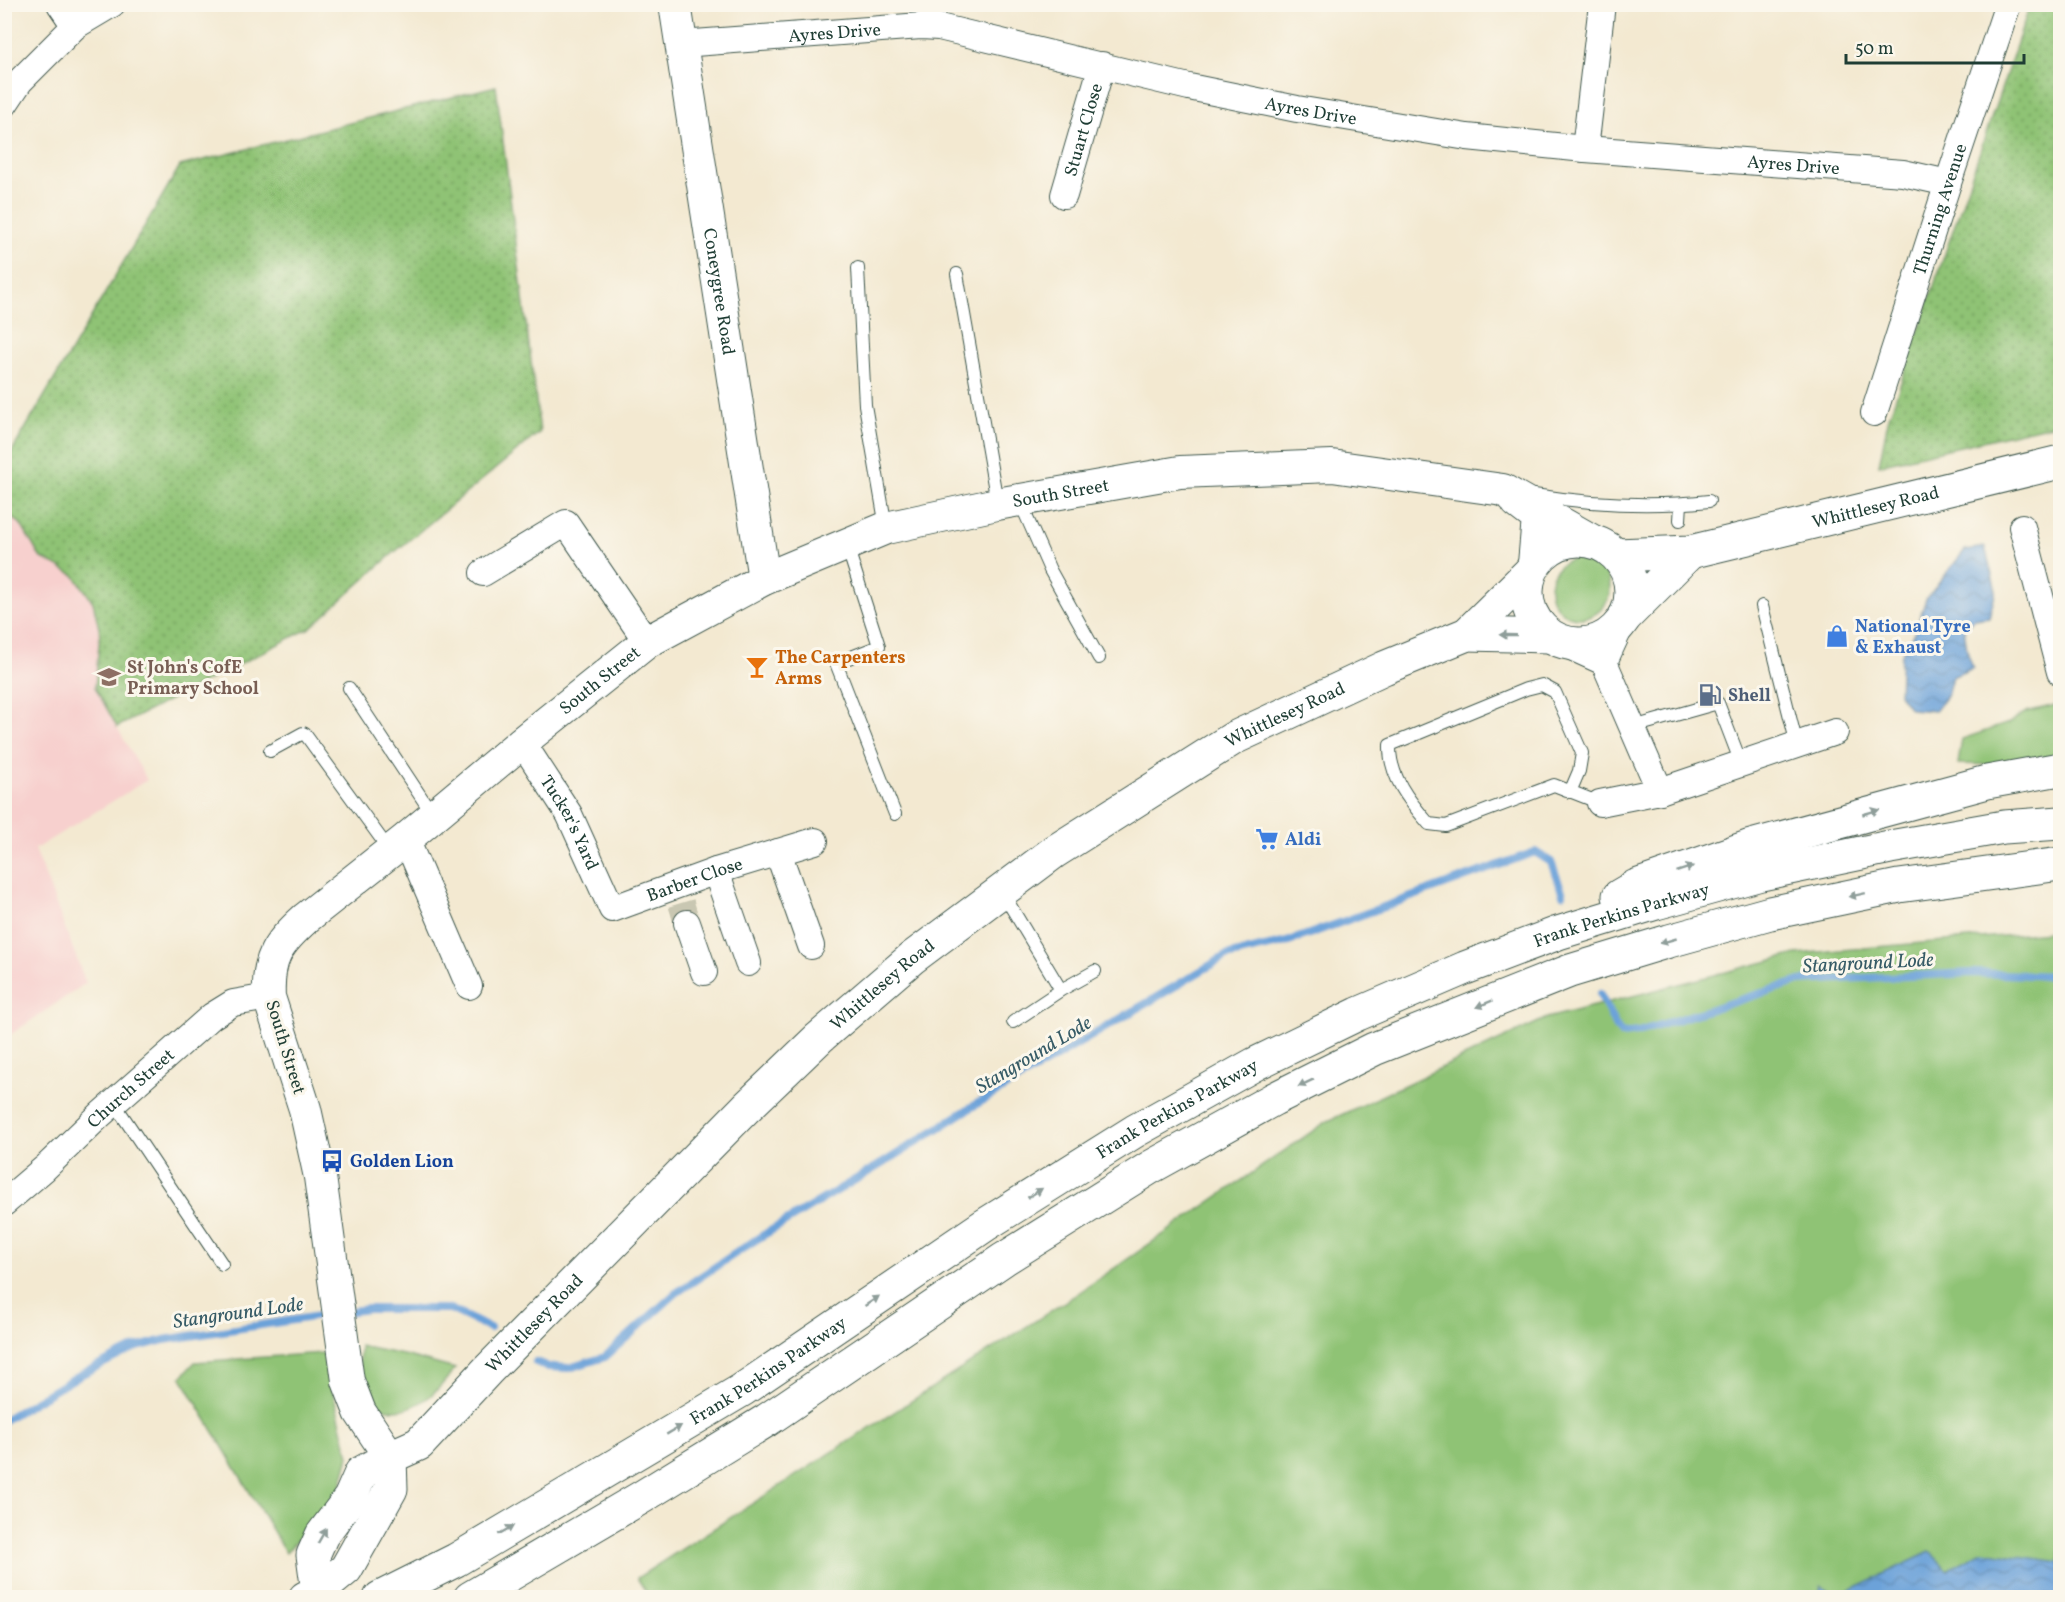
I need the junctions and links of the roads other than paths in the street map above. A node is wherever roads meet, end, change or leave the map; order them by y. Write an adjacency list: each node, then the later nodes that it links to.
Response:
1 (60, 4): 6 (street)
2 (112, 4): 6 (street)
3 (675, 4): 7 (street, Coneygree Road)
4 (1602, 4): 10 (street)
5 (2008, 4): 11 (street, Thurning Avenue)
6 (75, 26): 9 (street)
7 (681, 44): 8 (street, Ayres Drive); 29 (street, Coneygree Road)
8 (1102, 65): 10 (street, Ayres Drive); 12 (street, Stuart Close)
9 (4, 105)
10 (1585, 149): 11 (street, Ayres Drive)
11 (1948, 183): 15 (street, Thurning Avenue)
12 (1064, 195)
13 (858, 268): 23 (lane)
14 (957, 274): 19 (lane)
15 (1874, 413)
16 (2061, 462): 26 (main road, Whittlesey Road)
17 (1503, 490): 19 (street, South Street); 20 (lane); 25 (street, South Street); 27 (street)
18 (1709, 501): 20 (lane)
19 (1008, 502): 23 (street, South Street); 35 (lane)
20 (1681, 504): 21 (lane)
21 (1680, 520)
22 (2022, 527): 37 (street)
23 (886, 528): 24 (street, South Street)
24 (847, 544): 29 (street, South Street); 49 (lane)
25 (1604, 548): 26 (main road, Whittlesey Road); 27 (main road); 31 (main road)
26 (1690, 552): 31 (main road)
27 (1532, 568): 32 (main road, Whittlesey Road); 33 (main road)
28 (483, 573): 34 (street)
29 (764, 579): 34 (street, South Street)
30 (1762, 606): 42 (lane)
31 (1623, 620): 33 (main road); 36 (street)
32 (1467, 634): 33 (main road, Whittlesey Road, one-way to 32); 59 (main road, Whittlesey Road)
33 (1554, 638): 36 (street)
34 (647, 642): 41 (street, South Street)
35 (1099, 658)
36 (1604, 662): 39 (street)
37 (2061, 672)
38 (349, 688): 50 (lane)
39 (1633, 727): 44 (lane); 46 (street)
40 (1835, 732): 42 (street)
41 (522, 742): 50 (street, South Street); 61 (street, Tucker's Yard)
42 (1797, 745): 44 (street)
43 (270, 752): 53 (lane)
44 (1741, 763): 46 (street)
45 (2061, 769): 62 (main road, one-way to 45)
46 (1660, 791): 48 (street)
47 (1570, 792): 47 (lane); 48 (lane)
48 (1600, 803)
49 (895, 814)
50 (434, 816): 53 (street, South Street)
51 (2061, 822): 62 (main road, Frank Perkins Parkway)
52 (815, 841): 54 (street, Barber Close)
53 (398, 845): 67 (street); 69 (street, South Street)
54 (778, 852): 56 (street, Barber Close); 63 (street)
55 (2061, 864): 57 (main road, Frank Perkins Parkway)
56 (716, 871): 60 (street, Barber Close); 64 (street)
57 (1899, 886): 58 (main road); 76 (main road, Frank Perkins Parkway, one-way to 76)
58 (2061, 888)
59 (1001, 891): 68 (lane); 74 (main road, Whittlesey Road)
60 (681, 904): 61 (street, Barber Close); 66 (street)
61 (612, 909)
62 (1558, 933): 77 (main road, Frank Perkins Parkway, one-way to 62)
63 (812, 946)
64 (748, 963)
65 (1095, 971): 68 (lane)
66 (704, 972)
67 (469, 986)
68 (1061, 990): 70 (lane)
69 (269, 997): 71 (street, Church Street); 74 (street, South Street)
70 (1013, 1022)
71 (114, 1103): 72 (street, Church Street); 73 (lane)
72 (4, 1203)
73 (222, 1264)
74 (390, 1457): 75 (main road, Whittlesey Road)
75 (315, 1596)
76 (472, 1596)
77 (380, 1598)

